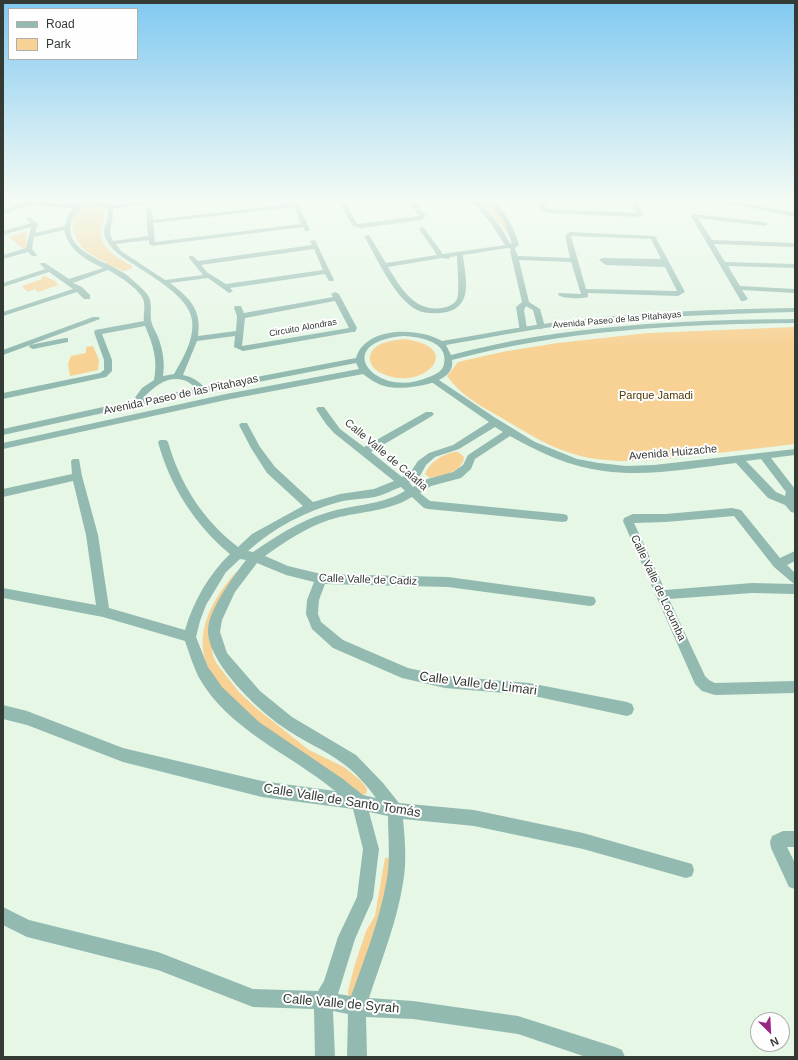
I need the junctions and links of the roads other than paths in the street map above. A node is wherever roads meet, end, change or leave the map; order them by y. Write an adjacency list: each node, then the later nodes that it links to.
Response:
1 (24, 250): 16 (street)
2 (30, 250): 15 (street)
3 (79, 250): 28 (street)
4 (117, 250): 30 (street)
5 (275, 250): 21 (street)
6 (317, 250): 31 (street)
7 (376, 250): 26 (street)
8 (437, 250): 17 (street)
9 (483, 250): 14 (street)
10 (513, 250): 19 (street)
11 (572, 250): 20 (street)
12 (660, 250): 23 (street)
13 (715, 250): 25 (street)
14 (460, 254): 17 (street); 22 (street)
15 (34, 255)
16 (3, 256)
17 (441, 256): 22 (street); 26 (street)
18 (191, 257): 21 (street)
19 (515, 258): 20 (street); 44 (street)
20 (574, 260): 40 (street)
21 (198, 263): 32 (street)
22 (460, 263): 26 (street)
23 (666, 263): 23 (street); 40 (street)
24 (43, 264): 29 (street)
25 (723, 264): 27 (street); 37 (street)
26 (385, 265)
27 (795, 266)
28 (106, 267): 30 (street); 34 (street)
29 (50, 270): 34 (street); 36 (street)
30 (132, 271): 35 (street); 49 (street)
31 (327, 272): 32 (street); 33 (street)
32 (208, 275): 35 (street)
33 (331, 280)
34 (66, 281): 38 (street)
35 (163, 281): 56 (street)
36 (3, 285)
37 (738, 288): 39 (street); 43 (street)
38 (79, 289): 42 (street); 47 (street)
39 (795, 290)
40 (583, 291): 41 (street)
41 (562, 295)
42 (87, 297)
43 (744, 299)
44 (526, 303): 50 (street); 50 (street)
45 (795, 310): 52 (street, Avenida Paseo de las Pitahayas)
46 (93, 311): 48 (street)
47 (3, 314)
48 (96, 319): 49 (street); 59 (street)
49 (148, 321): 65 (street); 67 (street)
50 (532, 321): 52 (street, Avenida Paseo de las Pitahayas); 53 (street); 53 (street, Avenida Paseo de las Pitahayas)
51 (795, 321): 55 (street, Avenida Paseo de las Pitahayas)
52 (566, 323): 55 (street)
53 (523, 329): 58 (street, Avenida Paseo de las Pitahayas)
54 (239, 331): 54 (street, Circuito Alondras); 56 (street)
55 (573, 334): 60 (street, Avenida Paseo de las Pitahayas)
56 (194, 337): 63 (street)
57 (65, 340): 59 (street)
58 (440, 344): 60 (street); 61 (street)
59 (4, 353)
60 (449, 358): 64 (street)
61 (360, 360): 62 (street); 66 (street, Avenida Paseo de las Pitahayas)
62 (364, 371): 64 (street); 76 (street, Avenida Paseo de las Pitahayas)
63 (177, 377): 65 (street); 66 (street)
64 (433, 379): 71 (street, Avenida Huizache)
65 (158, 381): 68 (street)
66 (203, 390): 68 (street, Avenida Paseo de las Pitahayas)
67 (3, 396)
68 (135, 403): 73 (street, Avenida Paseo de las Pitahayas)
69 (321, 409): 78 (street, Calle Valle de Calafia)
70 (428, 414): 78 (street)
71 (496, 422): 74 (street, Avenida Huizache); 77 (street)
72 (244, 426): 91 (street)
73 (3, 432)
74 (510, 432): 81 (street); 82 (street, Avenida Huizache)
75 (163, 442): 93 (street, Calle Valle de Cadiz)
76 (3, 446)
77 (456, 447): 81 (street); 84 (street)
78 (364, 452): 86 (street, Calle Valle de Calafia)
79 (795, 452): 80 (street, Avenida Huizache)
80 (764, 456): 82 (street, Avenida Huizache); 90 (street)
81 (471, 457): 87 (street)
82 (738, 459): 90 (street)
83 (76, 461): 85 (street)
84 (416, 473): 86 (street); 87 (street)
85 (77, 476): 89 (street); 103 (street)
86 (402, 482): 88 (street, Calle Valle de Calafia); 91 (street)
87 (428, 483): 88 (street)
88 (412, 492): 92 (street, Calle Valle de Calafia); 95 (street)
89 (3, 493)
90 (792, 506)
91 (311, 507): 93 (street)
92 (563, 518)
93 (238, 554): 95 (street, Calle Valle de Cadiz); 104 (street)
94 (795, 556): 96 (street)
95 (255, 557): 97 (street, Calle Valle de Cadiz); 109 (street)
96 (778, 564): 98 (street, Calle Valle de Locumba); 101 (street, Calle Valle de Locumba)
97 (321, 580): 102 (street, Calle Valle de Cadiz); 106 (street, Calle Valle de Limari)
98 (795, 580)
99 (795, 589): 101 (street)
100 (3, 593): 103 (street)
101 (661, 595): 105 (street, Calle Valle de Locumba)
102 (590, 601)
103 (102, 612): 104 (street)
104 (190, 637): 108 (street)
105 (795, 687)
106 (627, 709)
107 (3, 712): 108 (street, Calle Valle de Santo Tomás)
108 (359, 802): 109 (street, Calle Valle de Santo Tomás); 114 (street)
109 (395, 810): 111 (street, Calle Valle de Santo Tomás); 115 (street)
110 (795, 839): 112 (street)
111 (686, 870)
112 (795, 881)
113 (3, 916): 114 (street, Calle Valle de Syrah)
114 (323, 1000): 115 (street, Calle Valle de Syrah); 116 (street)
115 (357, 1007): 117 (street); 118 (street, Calle Valle de Syrah)
116 (325, 1057)
117 (358, 1057)
118 (615, 1057)

